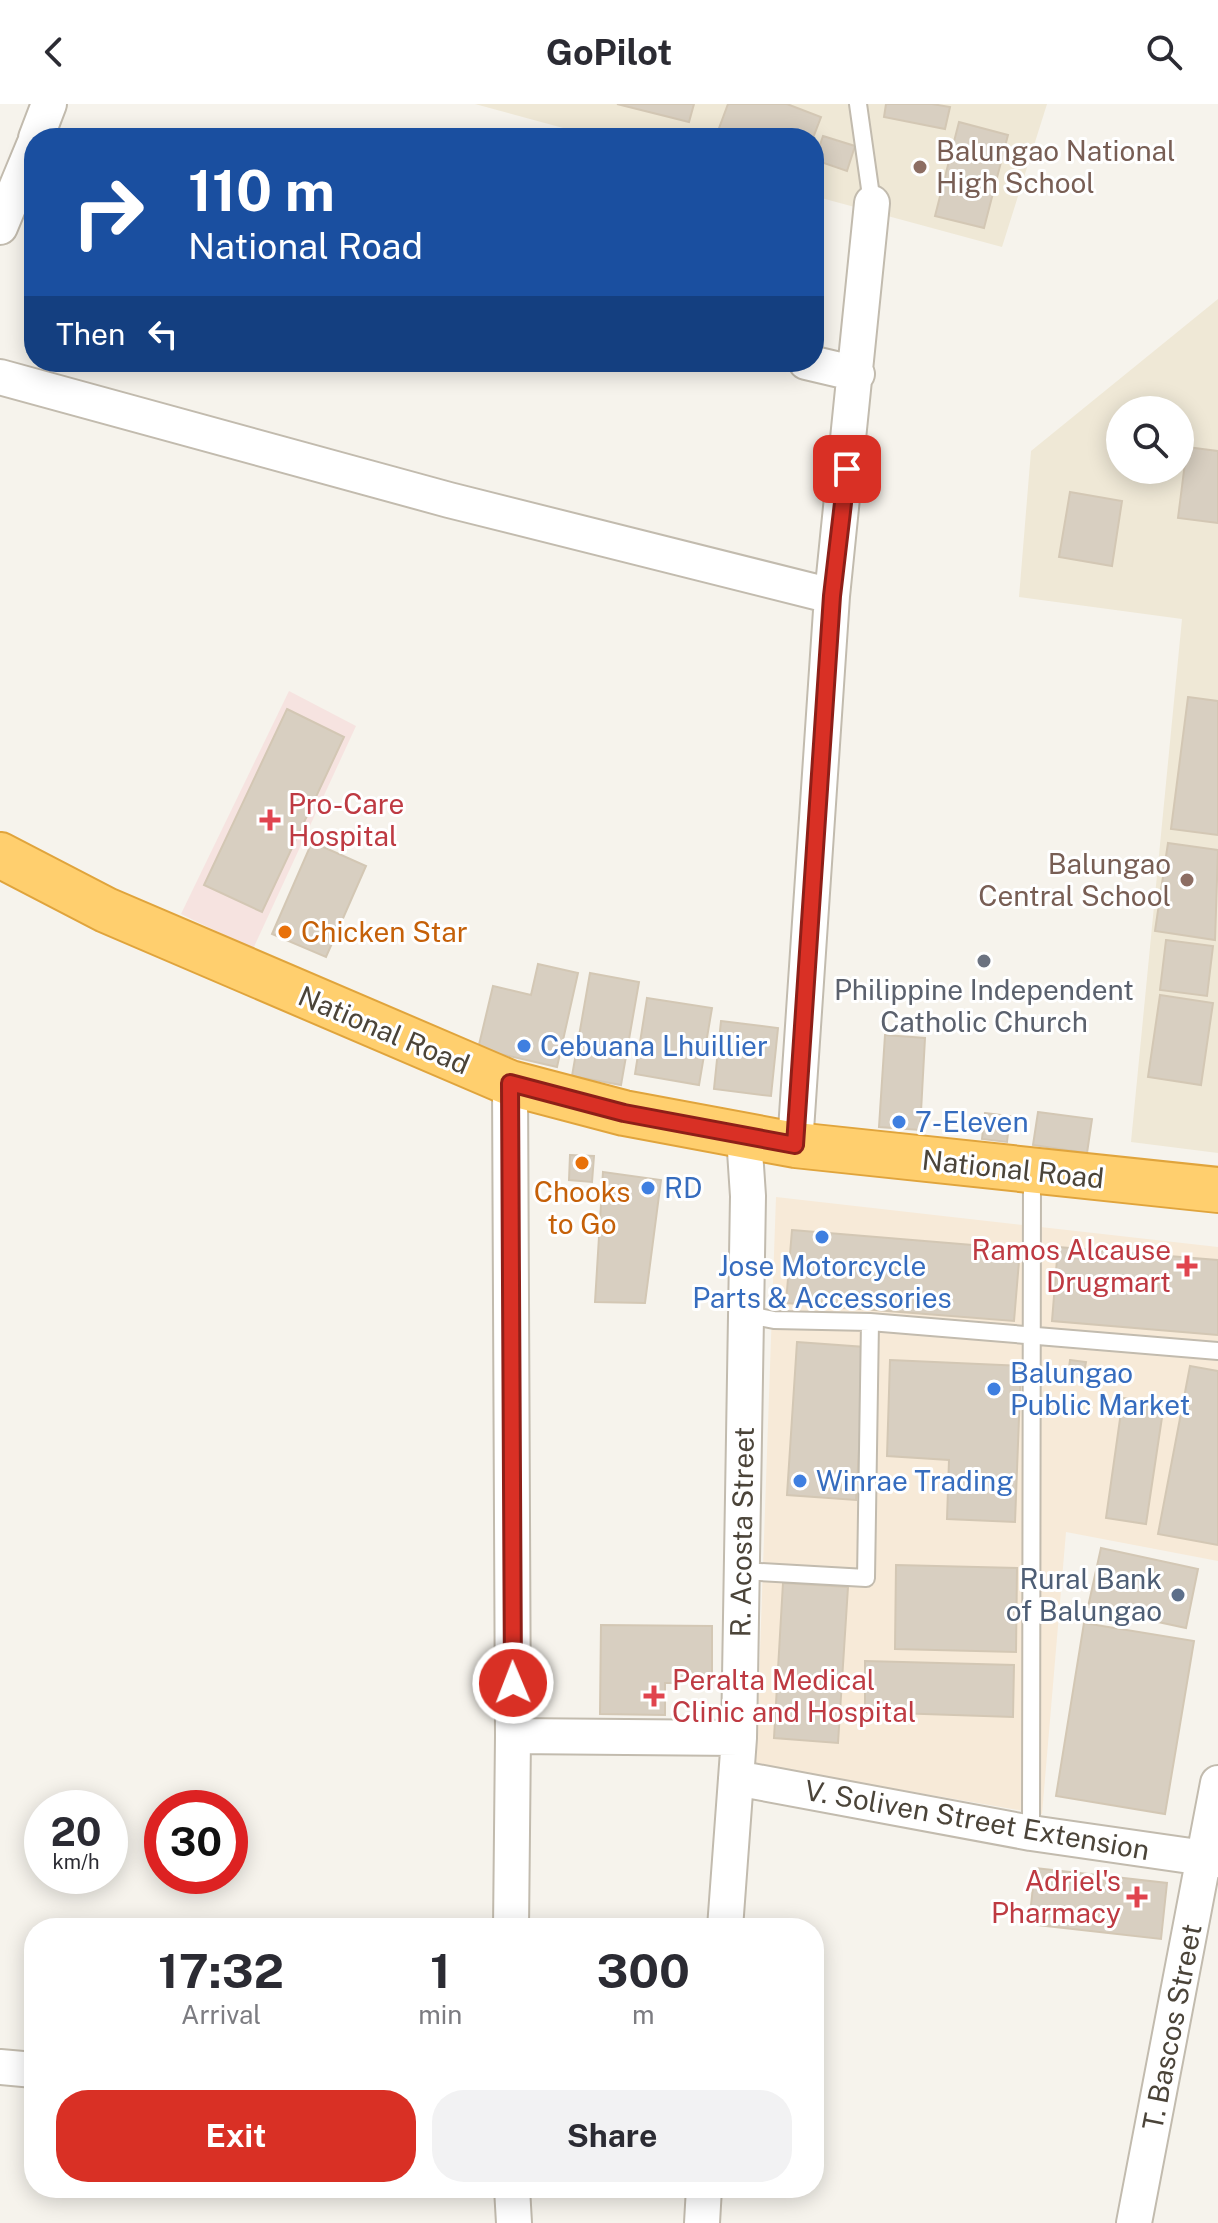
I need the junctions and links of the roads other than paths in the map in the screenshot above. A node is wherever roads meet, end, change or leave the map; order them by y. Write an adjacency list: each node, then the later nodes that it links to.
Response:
1 (49, 104): 3 (street)
2 (858, 104): 5 (lane)
3 (41, 128)
4 (24, 174): 6 (street)
5 (872, 203): 8 (street)
6 (0, 227)
7 (824, 366): 8 (street)
8 (857, 374): 10 (street)
9 (0, 377): 10 (street)
10 (832, 596): 14 (street)
11 (0, 855): 12 (highway, National Road)
12 (510, 1083): 13 (highway, National Road); 22 (street)
13 (744, 1136): 14 (highway, National Road); 17 (street, R. Acosta Street)
14 (795, 1145): 15 (highway, National Road)
15 (1032, 1171): 16 (highway, National Road); 19 (lane)
16 (1218, 1190)
17 (744, 1314): 18 (lane); 21 (street, R. Acosta Street)
18 (870, 1322): 19 (lane); 21 (lane)
19 (1034, 1337): 20 (lane); 26 (lane)
20 (1218, 1351)
21 (742, 1571): 23 (street, R. Acosta Street)
22 (513, 1736): 23 (street); 28 (street)
23 (739, 1738): 24 (street, R. Acosta Street)
24 (736, 1778): 26 (street, V. Soliven Street Extension); 29 (street, R. Acosta Street)
25 (1218, 1783): 27 (street, T. Bascos Street)
26 (1031, 1833): 27 (street, V. Soliven Street Extension)
27 (1211, 1858): 36 (street, T. Bascos Street)
28 (511, 1918)
29 (726, 1918)
30 (0, 2067): 31 (street)
31 (24, 2069)
32 (513, 2198): 34 (street)
33 (703, 2198): 35 (street)
34 (514, 2223)
35 (702, 2223)
36 (1134, 2223)

